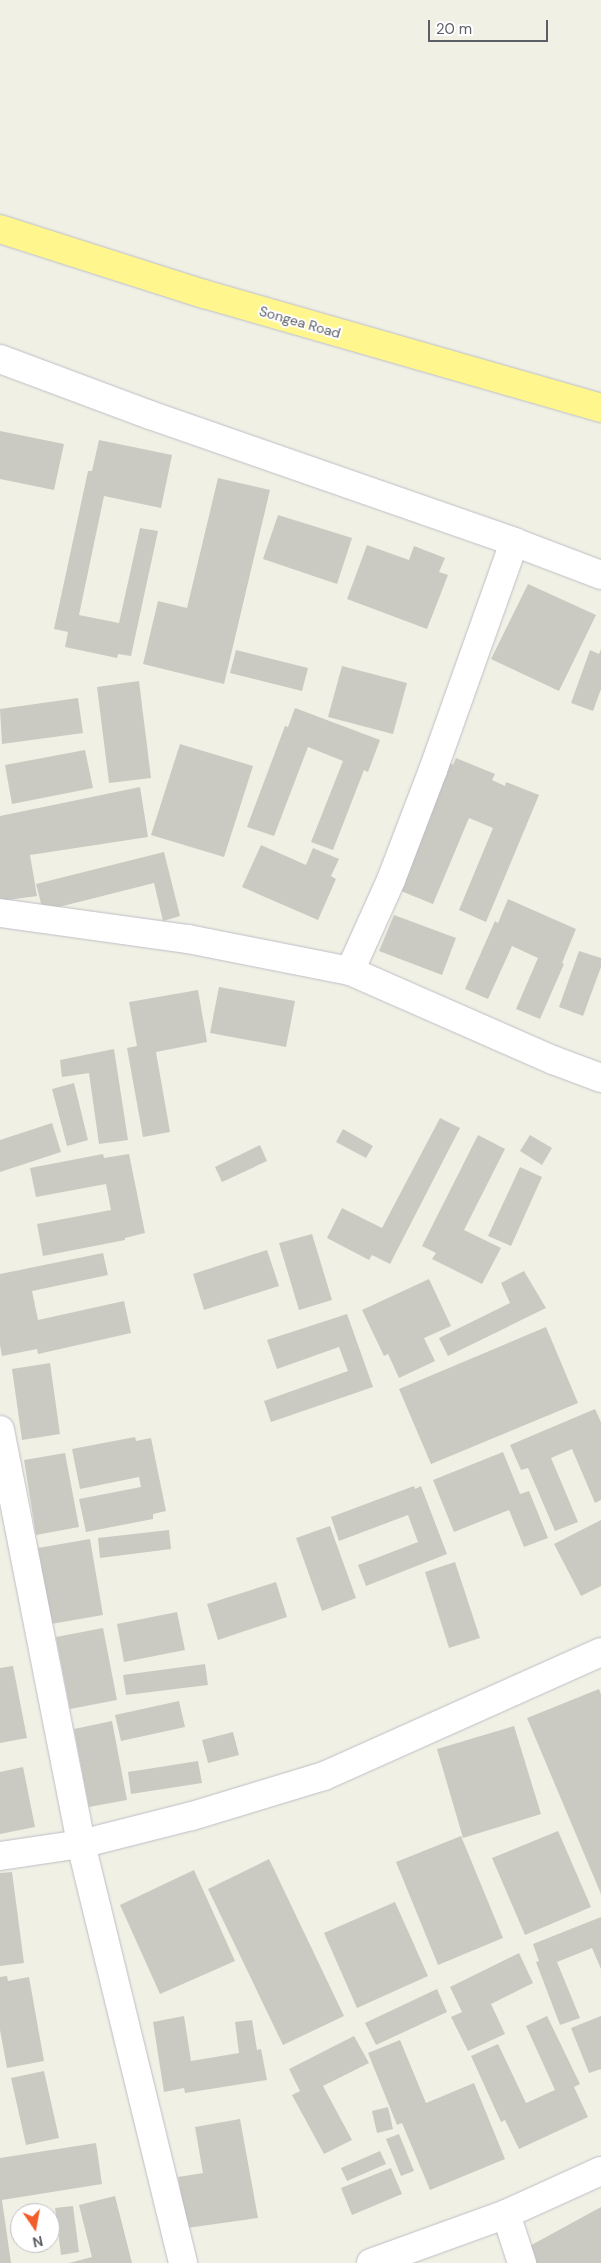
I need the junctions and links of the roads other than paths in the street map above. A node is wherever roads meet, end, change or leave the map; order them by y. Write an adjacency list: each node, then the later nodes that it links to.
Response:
1 (0, 229): 3 (highway, Songea Road)
2 (0, 358): 4 (street)
3 (601, 408)
4 (514, 542): 5 (street); 7 (street)
5 (601, 575)
6 (0, 913): 7 (street)
7 (350, 971): 8 (street)
8 (601, 1078)
9 (0, 1430): 11 (street)
10 (601, 1652): 11 (street)
11 (81, 1844): 12 (street); 15 (street)
12 (0, 1856)
13 (601, 2171): 14 (street)
14 (506, 2214): 16 (street); 17 (street)
15 (183, 2263)
16 (371, 2263)
17 (522, 2263)

